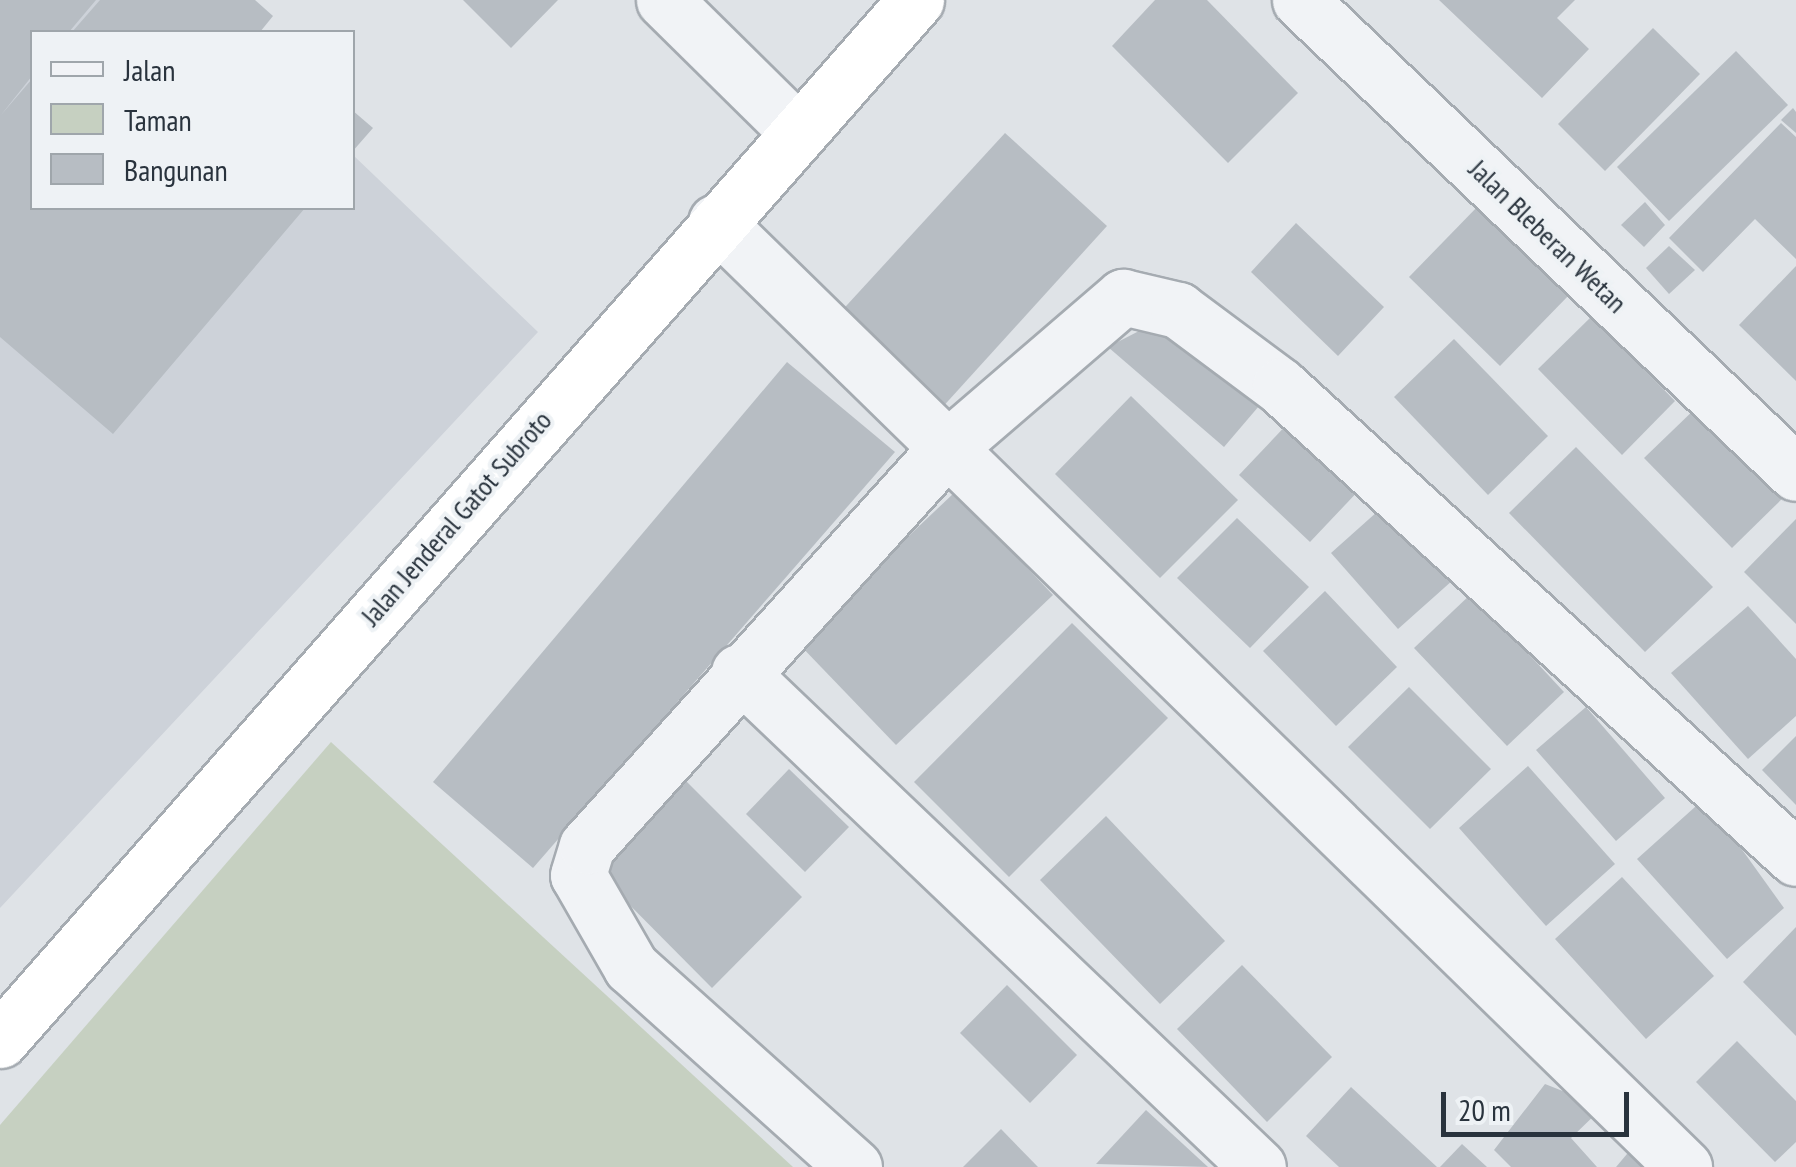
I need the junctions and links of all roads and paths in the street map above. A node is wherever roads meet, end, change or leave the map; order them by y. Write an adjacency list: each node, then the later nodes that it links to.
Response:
1 (664, 0): 4 (street)
2 (916, 0): 4 (highway, Jalan Jenderal Gatot Subroto)
3 (1300, 0): 7 (street, Jalan Bleberan Wetan)
4 (796, 130): 5 (highway, Jalan Jenderal Gatot Subroto)
5 (716, 222): 6 (street); 10 (highway, Jalan Jenderal Gatot Subroto)
6 (944, 450): 8 (street); 9 (street); 13 (street)
7 (1796, 473)
8 (739, 672): 11 (street); 12 (street)
9 (1796, 858)
10 (0, 1040)
11 (854, 1167)
12 (1258, 1167)
13 (1684, 1167)

